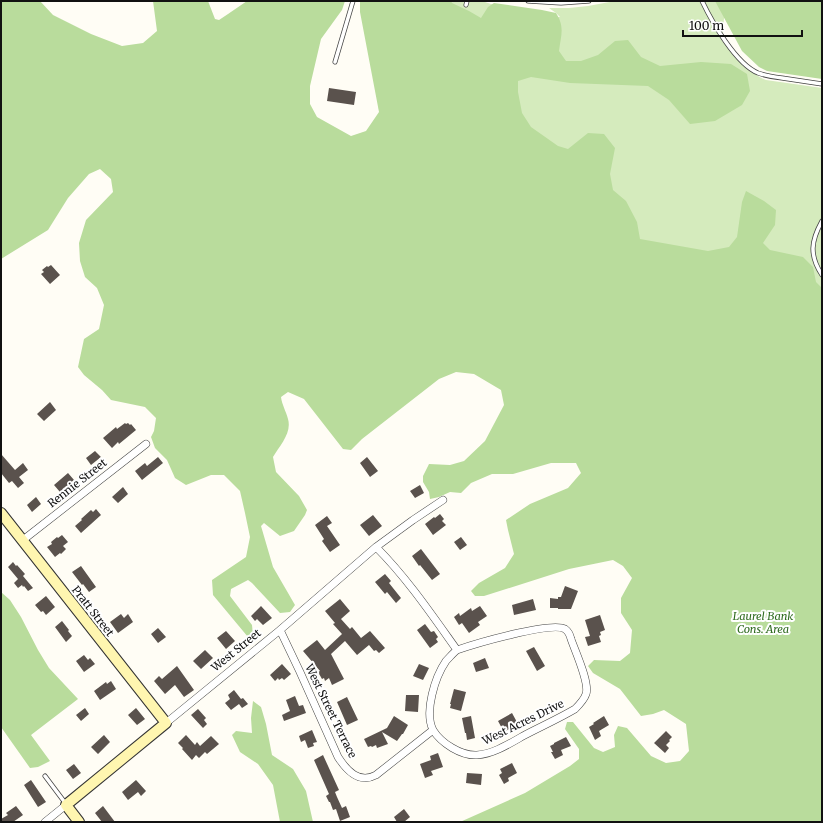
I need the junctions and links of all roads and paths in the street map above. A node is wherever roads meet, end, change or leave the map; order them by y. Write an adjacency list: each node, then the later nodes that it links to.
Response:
1 (353, 1): 5 (lane)
2 (528, 1): 3 (lane)
3 (589, 1)
4 (702, 1): 6 (lane)
5 (335, 62)
6 (822, 84)
7 (822, 221): 8 (lane)
8 (822, 275)
9 (146, 444): 12 (street, Rennie Street)
10 (443, 500): 13 (street, West Street)
11 (1, 513): 12 (street, Pratt Street)
12 (23, 540): 16 (street, Pratt Street)
13 (376, 547): 14 (street, West Street); 15 (street)
14 (280, 630): 16 (street, West Street); 17 (street, West Street Terrace)
15 (457, 650): 17 (street); 17 (street, West Acres Drive)
16 (166, 723): 19 (street, West Street)
17 (434, 730)
18 (45, 776): 19 (lane)
19 (66, 805): 20 (street, West Street); 21 (street)
20 (45, 822)
21 (79, 822)

